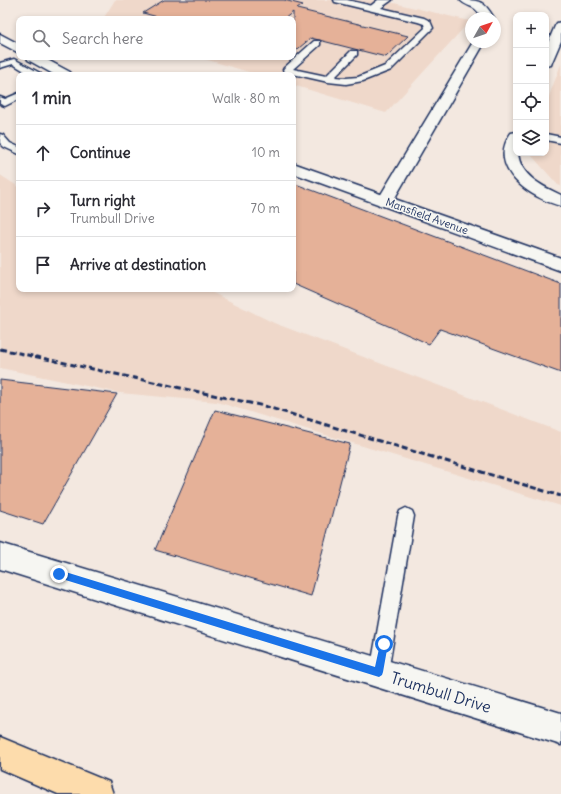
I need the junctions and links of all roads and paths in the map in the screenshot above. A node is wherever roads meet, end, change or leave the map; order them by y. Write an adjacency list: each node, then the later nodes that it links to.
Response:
1 (338, 0): 4 (lane)
2 (386, 0): 4 (street)
3 (466, 0): 5 (street)
4 (374, 8): 18 (lane)
5 (485, 12)
6 (561, 26): 8 (street)
7 (0, 38): 10 (street)
8 (558, 40): 13 (street)
9 (317, 43): 18 (lane)
10 (16, 47)
11 (476, 48): 27 (street)
12 (354, 53): 18 (lane)
13 (549, 56)
14 (38, 60): 17 (street)
15 (0, 66): 16 (lane)
16 (33, 72)
17 (60, 72)
18 (328, 79)
19 (16, 98): 20 (lane)
20 (0, 100)
21 (0, 137): 25 (lane)
22 (549, 138): 23 (lane)
23 (561, 140)
24 (513, 144): 28 (street)
25 (16, 150)
26 (296, 169): 27 (street, Mansfield Avenue)
27 (385, 201): 29 (street, Mansfield Avenue)
28 (561, 201)
29 (561, 265)
30 (406, 516): 32 (lane)
31 (0, 556): 32 (street, Trumbull Drive)
32 (379, 672): 33 (street, Trumbull Drive)
33 (561, 729)
34 (0, 753): 35 (highway)
35 (97, 794)

